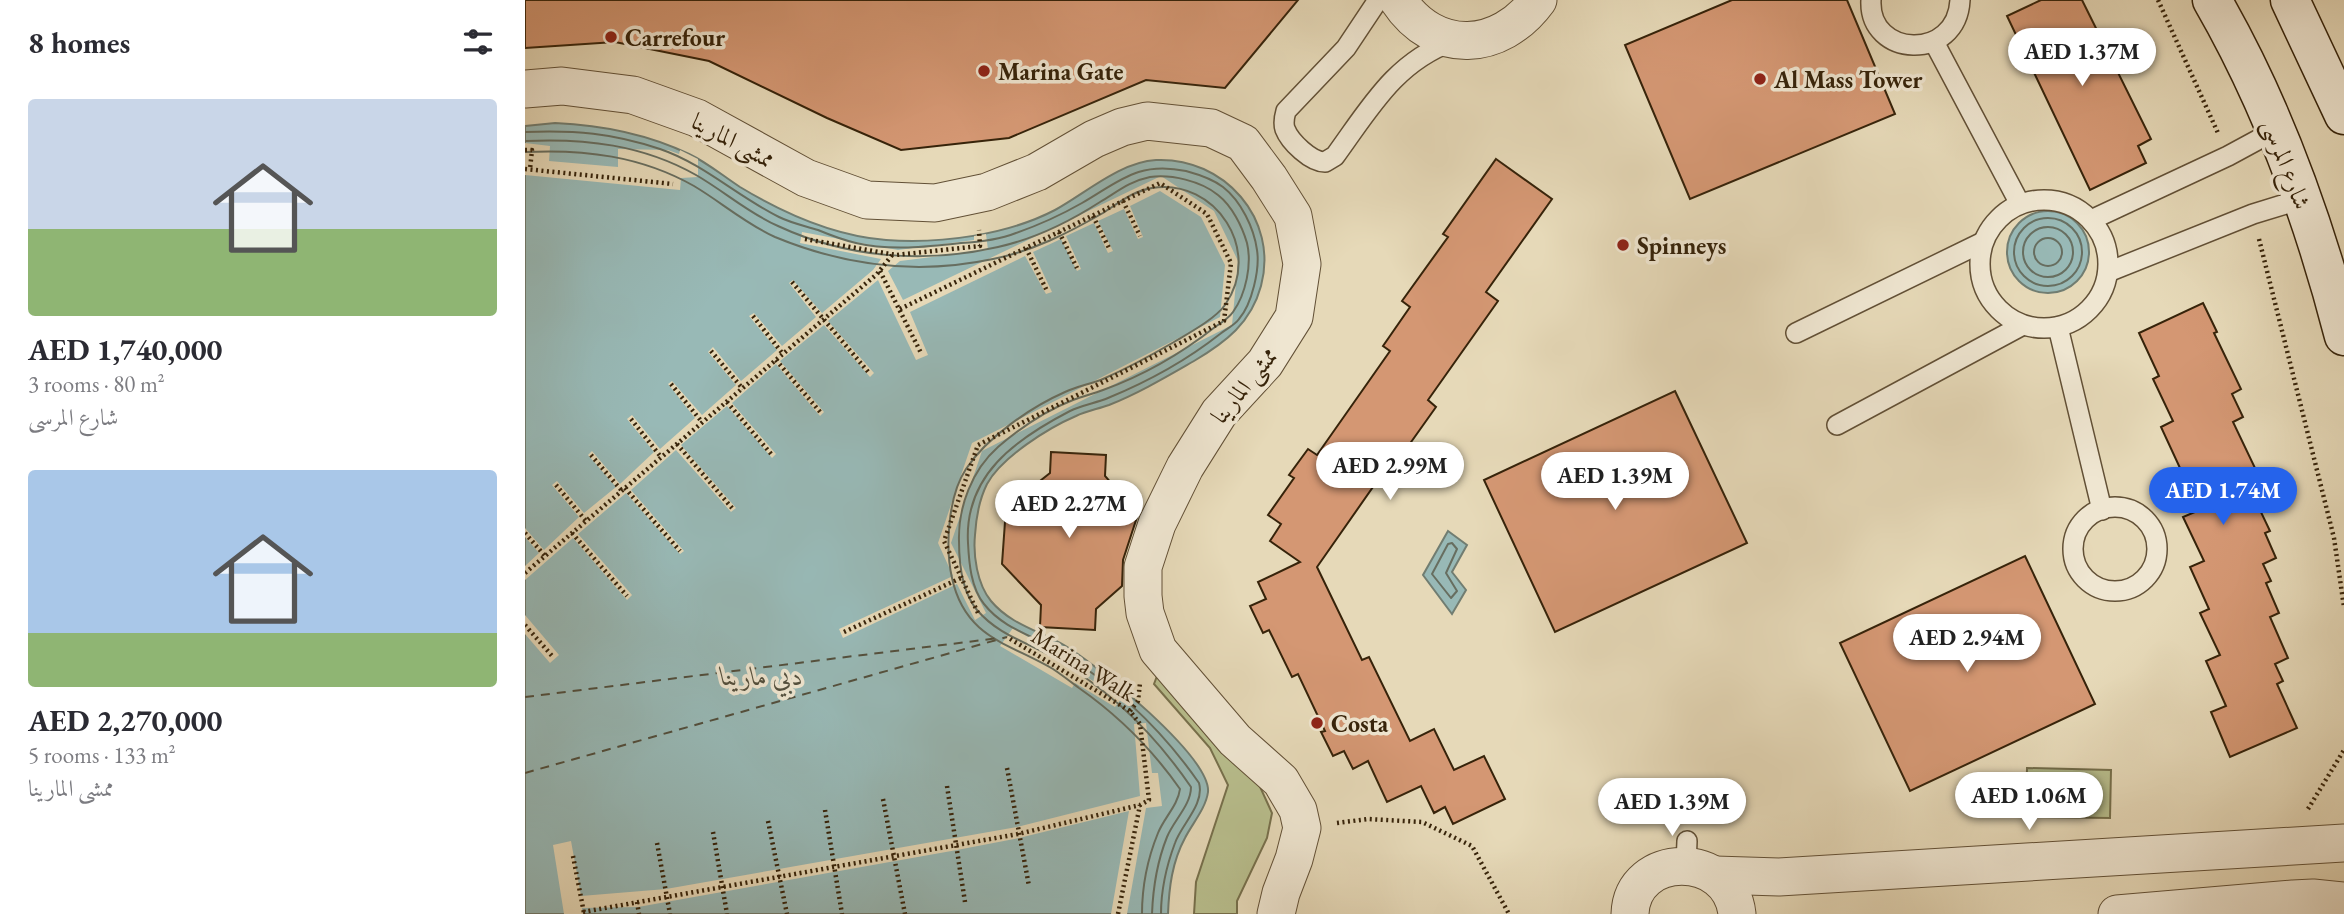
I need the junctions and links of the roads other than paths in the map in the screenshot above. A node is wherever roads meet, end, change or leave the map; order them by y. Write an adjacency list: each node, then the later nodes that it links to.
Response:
1 (1378, 0): 8 (lane)
2 (1398, 0): 8 (street)
3 (1538, 0): 8 (street)
4 (1871, 0): 9 (lane)
5 (1960, 0): 9 (lane)
6 (2212, 0): 12 (main road, شارع المرسى)
7 (2290, 0): 11 (main road)
8 (1457, 40)
9 (1934, 42): 14 (lane)
10 (525, 89): 27 (street, ممشى المارينا)
11 (2344, 115)
12 (2276, 130): 13 (main road, شارع المرسى); 15 (lane)
13 (2302, 199): 17 (lane); 21 (main road, شارع المرسى)
14 (2021, 204): 15 (lane); 16 (lane)
15 (2091, 220): 17 (lane)
16 (1983, 242): 18 (lane); 20 (lane)
17 (2108, 272): 19 (lane)
18 (2023, 325): 19 (lane); 22 (lane)
19 (2058, 327): 23 (lane)
20 (1796, 333)
21 (2344, 335)
22 (1837, 425)
23 (2102, 510): 23 (lane)
24 (2344, 843): 25 (street)
25 (1696, 860): 28 (street); 29 (street)
26 (2344, 901): 30 (street)
27 (1276, 914)
28 (1630, 914)
29 (1737, 914)
30 (2117, 914)

